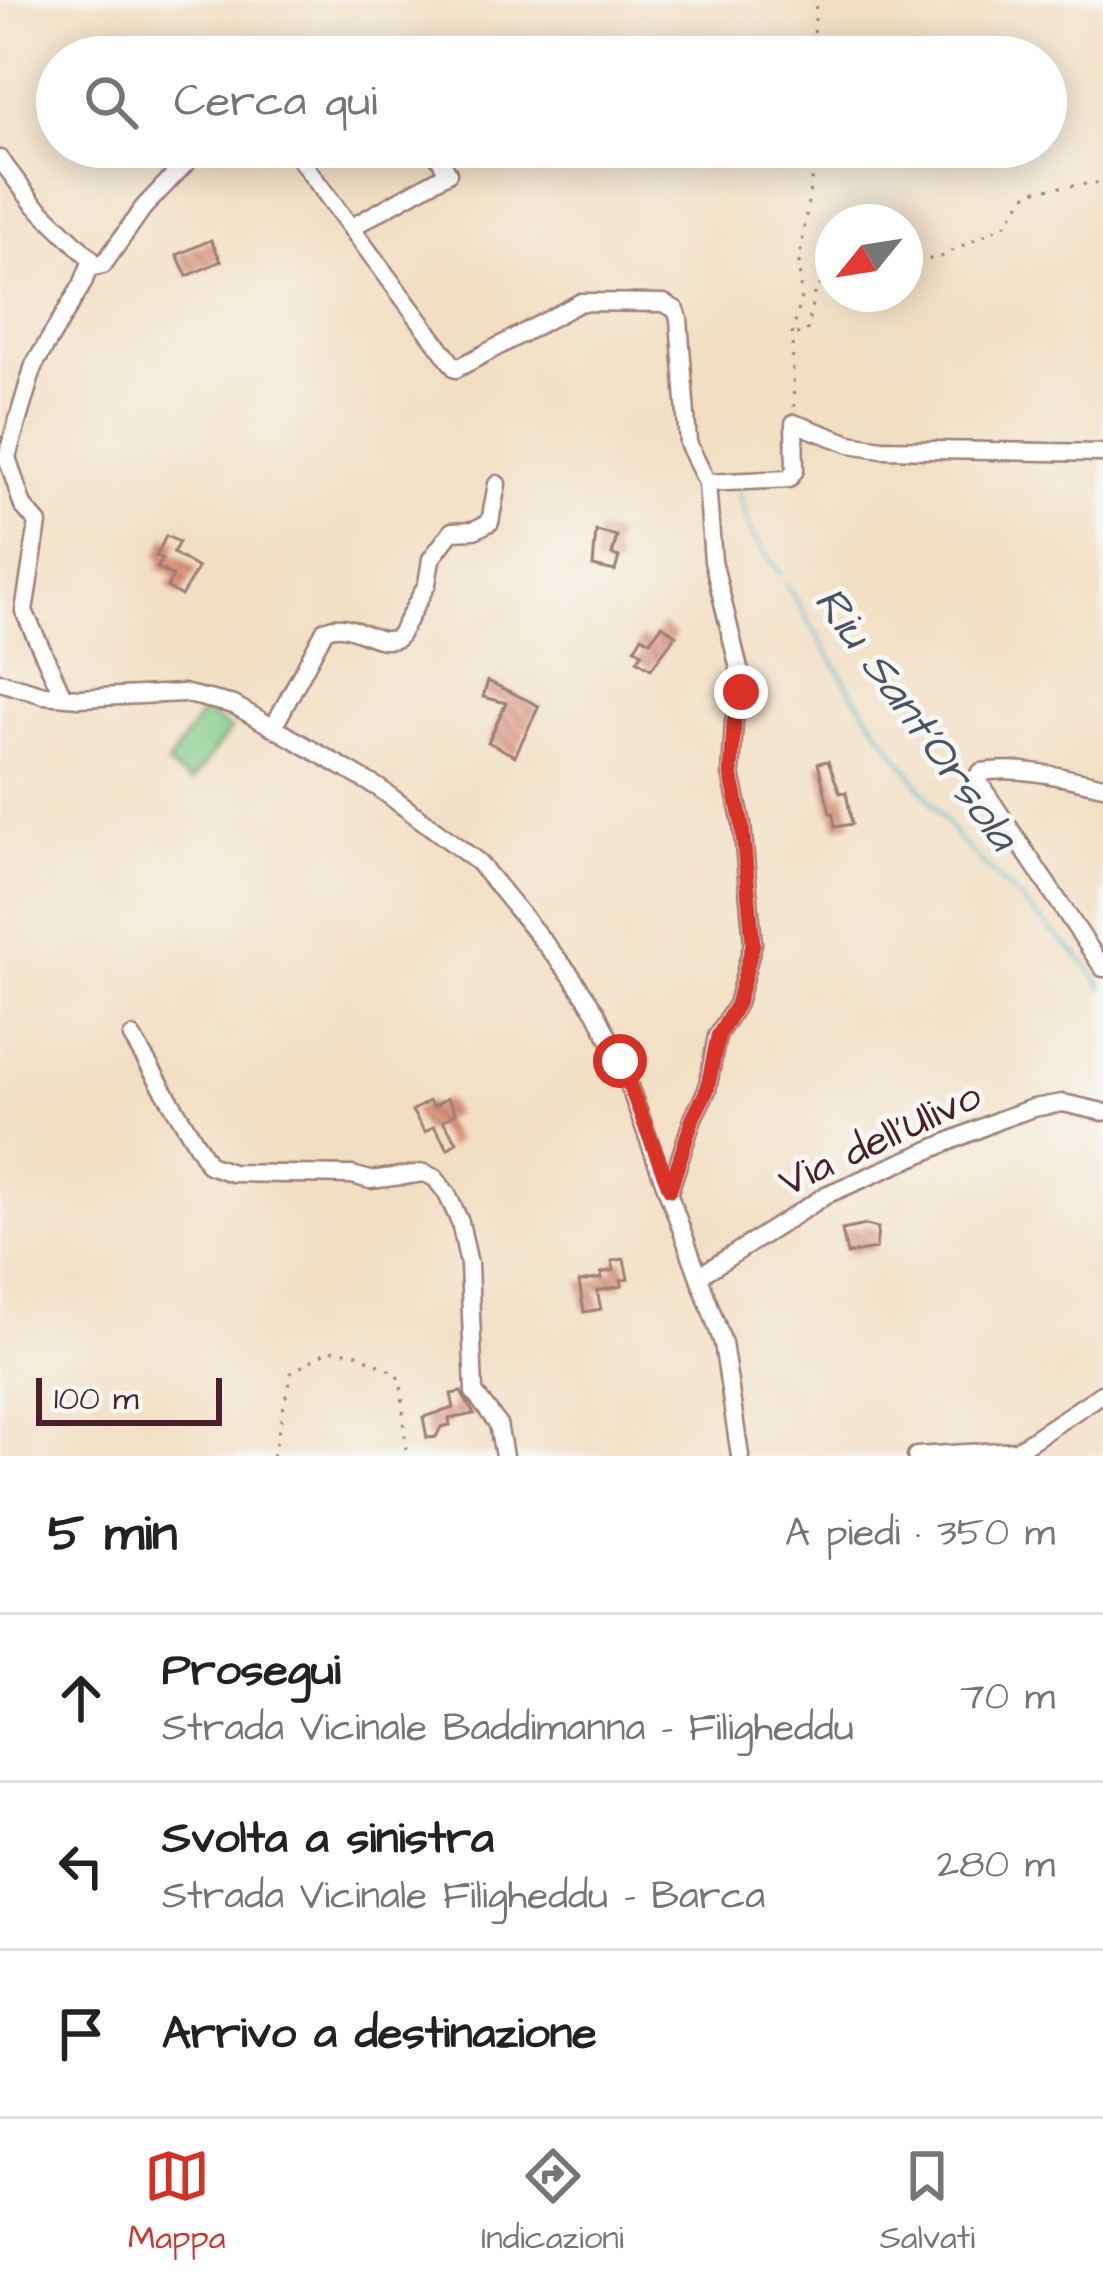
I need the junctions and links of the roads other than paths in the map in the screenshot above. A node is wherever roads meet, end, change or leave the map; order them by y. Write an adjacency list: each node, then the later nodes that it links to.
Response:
1 (0, 159): 6 (street)
2 (181, 168): 6 (street)
3 (308, 168): 5 (street)
4 (445, 168): 5 (street)
5 (352, 227): 8 (street)
6 (89, 268): 11 (street)
7 (1103, 453): 8 (street)
8 (707, 483): 17 (street)
9 (497, 484): 12 (street)
10 (0, 682): 11 (street)
11 (63, 696): 12 (street)
12 (274, 726): 17 (street)
13 (1103, 786): 14 (street)
14 (1103, 968)
15 (132, 1037): 20 (street)
16 (1103, 1112): 18 (street, Via dell'Ulivo)
17 (670, 1189): 18 (street)
18 (699, 1276): 21 (street)
19 (1103, 1393): 22 (street)
20 (504, 1456)
21 (740, 1456)
22 (916, 1456)

